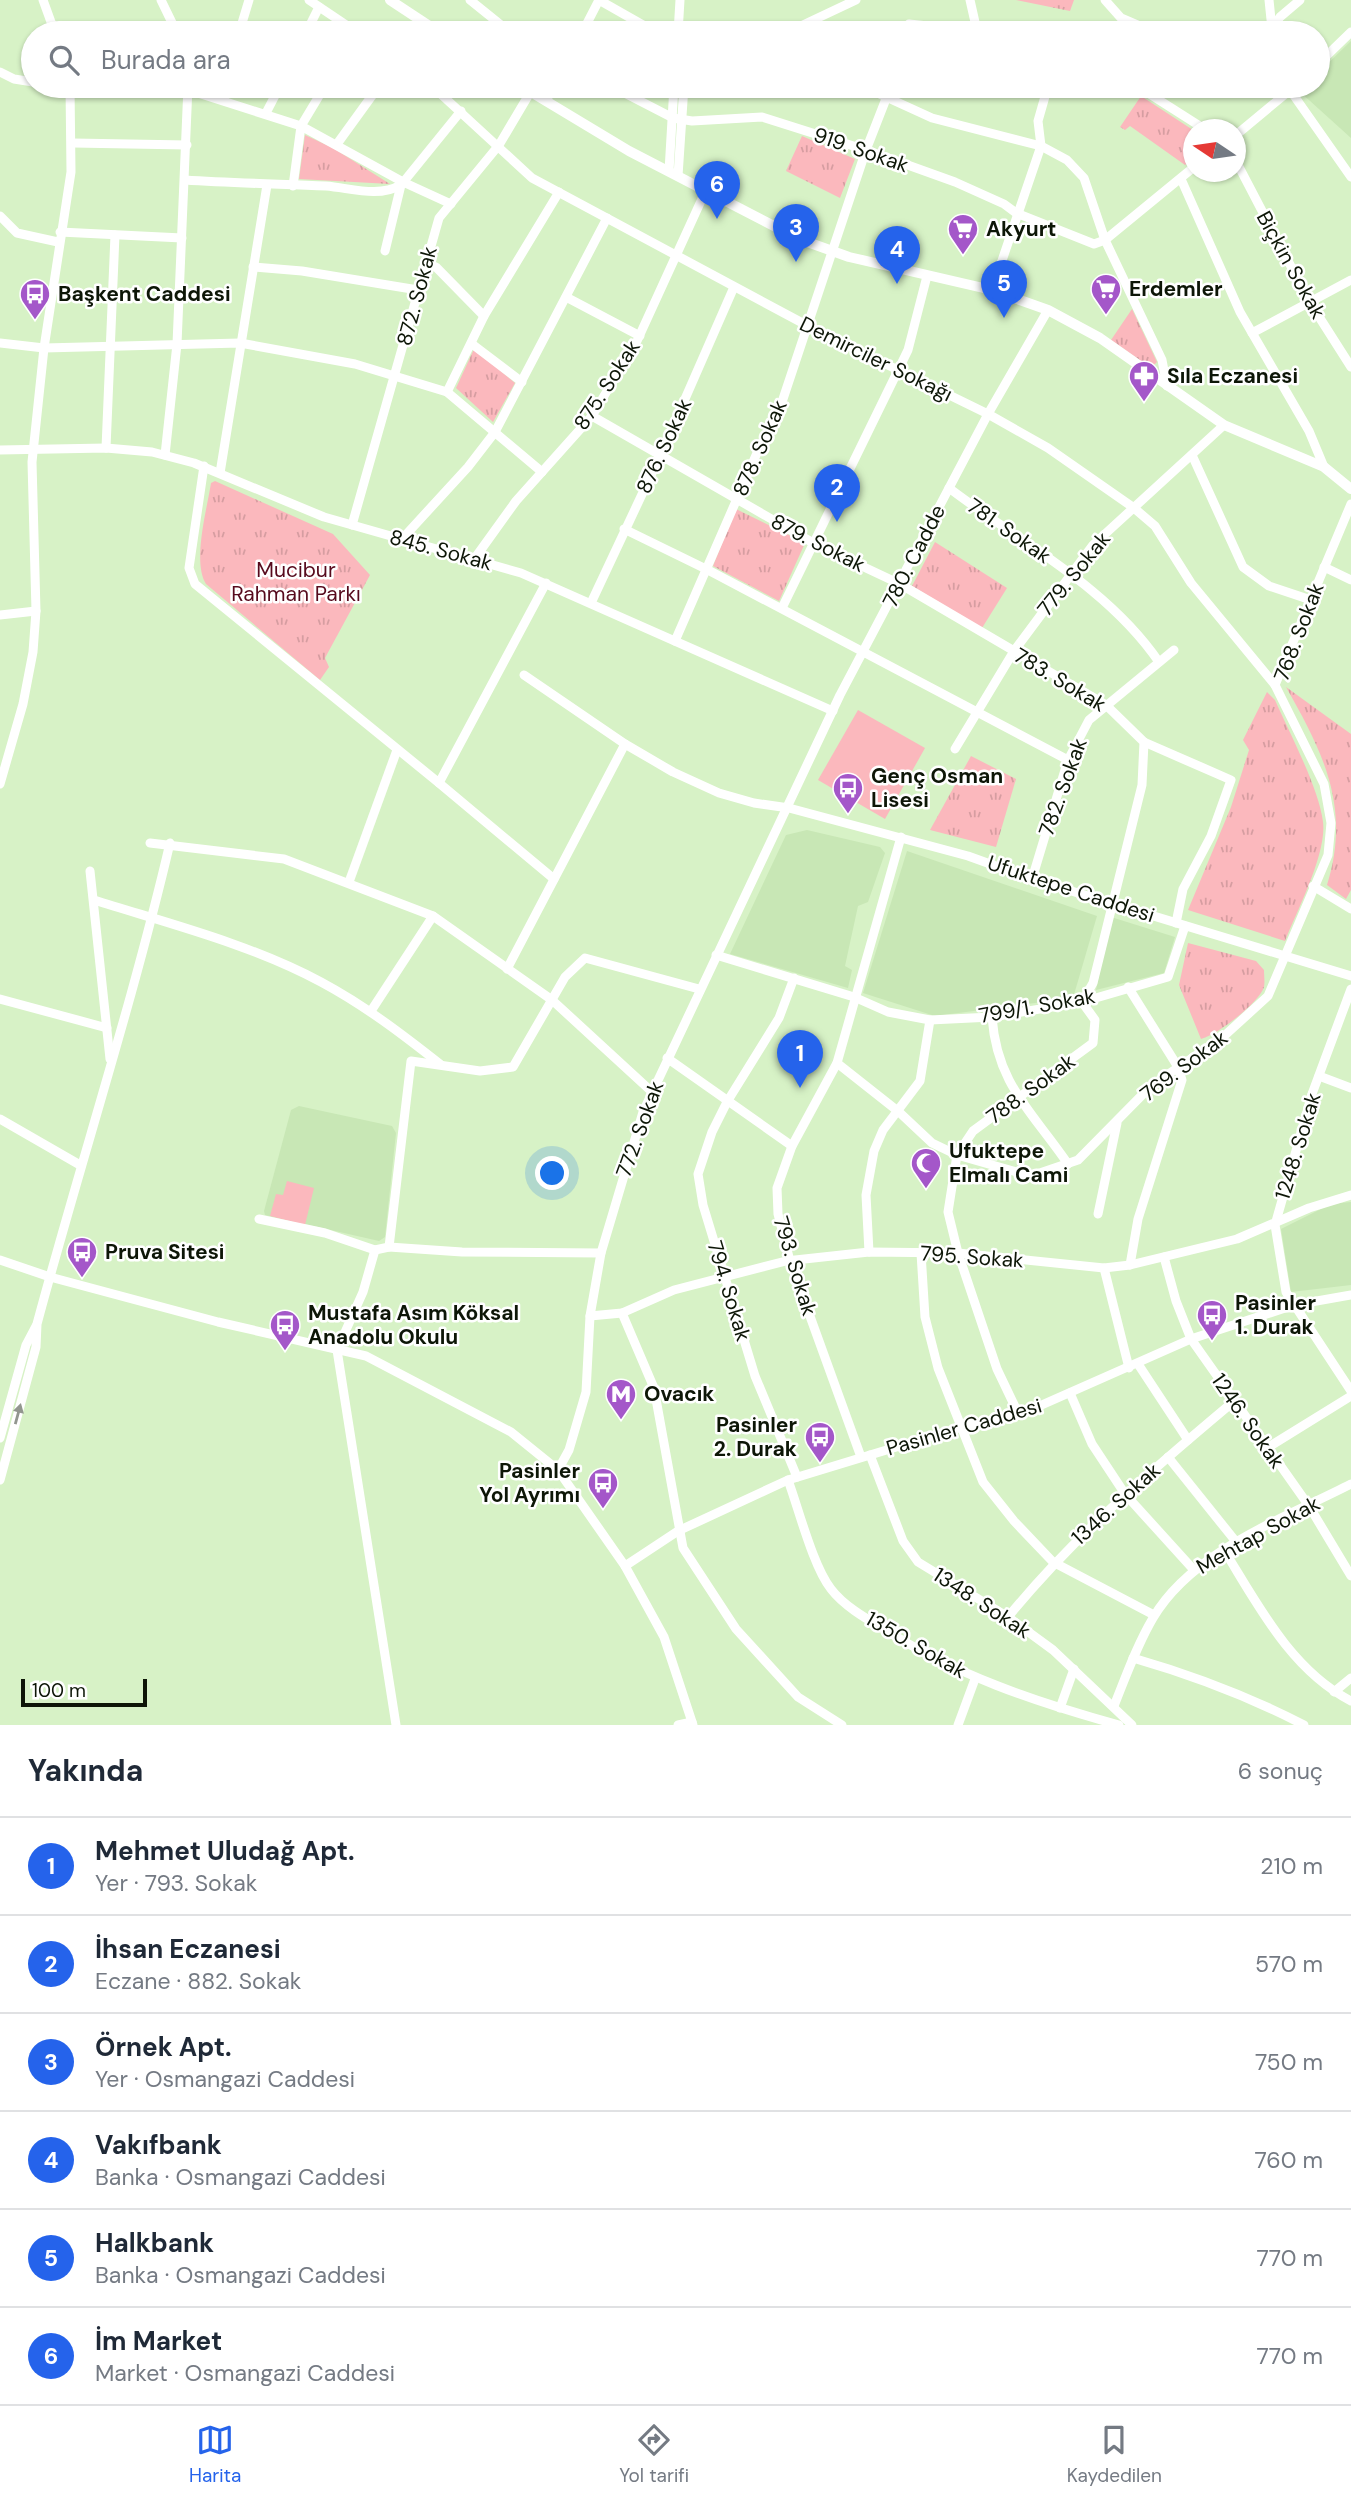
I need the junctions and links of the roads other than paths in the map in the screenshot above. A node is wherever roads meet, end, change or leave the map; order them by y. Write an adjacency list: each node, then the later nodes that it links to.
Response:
1 (43, 0): 16 (street)
2 (161, 0): 17 (street)
3 (249, 0): 18 (street)
4 (309, 0): 15 (street)
5 (390, 0): 14 (main road)
6 (470, 0): 22 (street)
7 (599, 0): 23 (street); 24 (street)
8 (680, 0): 25 (street)
9 (856, 0): 26 (street)
10 (970, 0): 27 (street)
11 (1105, 0): 28 (street)
12 (1269, 0): 29 (street)
13 (1300, 0): 30 (street)
14 (406, 4): 21 (main road)
15 (319, 7): 19 (street); 20 (street)
16 (51, 21)
17 (171, 21)
18 (243, 21)
19 (312, 21)
20 (339, 21)
21 (426, 21)
22 (496, 21)
23 (588, 21)
24 (636, 21)
25 (679, 21)
26 (811, 21)
27 (975, 21)
28 (1128, 21)
29 (1270, 21)
30 (1277, 21)
31 (1351, 32): 32 (street)
32 (1330, 52)
33 (0, 72): 34 (street)
34 (21, 80)
35 (68, 98): 61 (street)
36 (188, 98): 63 (street)
37 (217, 98): 53 (street)
38 (274, 98): 56 (street)
39 (317, 98): 59 (street)
40 (370, 98): 62 (street)
41 (446, 98): 55 (street, Demirciler Sokağı)
42 (522, 98): 64 (street, 872. Sokak)
43 (540, 98): 54 (main road)
44 (547, 98): 54 (street)
45 (635, 98): 57 (street, 919. Sokak)
46 (675, 98): 57 (street)
47 (682, 98): 57 (street)
48 (888, 98): 65 (street); 66 (street, 878. Sokak)
49 (1045, 98): 65 (street)
50 (1156, 98): 58 (street)
51 (1281, 98): 60 (street)
52 (1300, 98): 67 (street)
53 (224, 100): 56 (street)
54 (545, 101): 68 (main road)
55 (461, 111): 64 (street, Demirciler Sokağı); 73 (street)
56 (266, 113): 59 (street)
57 (678, 119): 66 (street, 919. Sokak); 68 (street)
58 (1189, 119)
59 (301, 126): 62 (street); 75 (street)
60 (1246, 127)
61 (72, 143): 63 (street); 83 (street)
62 (337, 144): 73 (street)
63 (187, 145): 71 (street)
64 (499, 145): 77 (street, Demirciler Sokağı); 78 (street, 872. Sokak)
65 (1041, 146): 79 (street); 85 (street)
66 (866, 150): 79 (street, 919. Sokak); 87 (street, 878. Sokak)
67 (1348, 166): 69 (street)
68 (673, 173): 76 (main road)
69 (1351, 177)
70 (1181, 179): 85 (street); 101 (street)
71 (185, 180): 74 (street); 84 (street)
72 (1246, 180): 97 (street, Biçkin Sokak)
73 (402, 184): 75 (street); 78 (street); 86 (street)
74 (267, 185): 75 (street); 90 (street)
75 (293, 186)
76 (706, 190): 87 (main road); 88 (street, 875. Sokak)
77 (559, 192): 81 (street, Demirciler Sokağı); 99 (street)
78 (451, 204): 89 (street, 872. Sokak)
79 (1016, 214): 85 (street, 919. Sokak); 95 (street)
80 (0, 216): 83 (street)
81 (607, 218): 88 (street, Demirciler Sokağı); 96 (street)
82 (115, 235): 83 (street); 84 (street); 107 (street)
83 (59, 237): 108 (street)
84 (181, 238): 105 (street)
85 (1105, 240): 113 (street)
86 (385, 251)
87 (832, 251): 91 (main road); 100 (street, 878. Sokak)
88 (676, 256): 93 (street, Demirciler Sokağı); 102 (street, 875. Sokak)
89 (425, 262): 94 (street, 872. Sokak); 99 (street)
90 (253, 267): 94 (street); 104 (street)
91 (927, 276): 95 (main road); 110 (street)
92 (1351, 280): 97 (street)
93 (734, 287): 100 (street, Demirciler Sokağı); 124 (street, 876. Sokak)
94 (418, 290): 111 (street, 872. Sokak)
95 (992, 290): 98 (main road)
96 (566, 298): 102 (street); 112 (street)
97 (1309, 301): 101 (street); 109 (street, Biçkin Sokak)
98 (1048, 310): 113 (main road); 115 (street, 780. Cadde)
99 (484, 316): 106 (street)
100 (810, 327): 110 (street, Demirciler Sokağı); 131 (street, 878. Sokak)
101 (1252, 333): 126 (street)
102 (640, 336): 116 (street, 875. Sokak)
103 (0, 343): 108 (street)
104 (240, 343): 105 (street); 111 (street); 128 (street)
105 (177, 344): 107 (street); 122 (street)
106 (472, 344): 112 (street); 114 (street)
107 (112, 347): 108 (street); 120 (street)
108 (44, 348): 119 (street)
109 (1351, 367)
110 (897, 369): 115 (street, Demirciler Sokağı); 137 (street)
111 (396, 374): 114 (street); 134 (street, 872. Sokak)
112 (522, 382): 118 (street)
113 (1167, 386): 117 (main road)
114 (447, 392): 118 (street)
115 (988, 414): 129 (street, 780. Cadde); 133 (street, Demirciler Sokağı)
116 (592, 416): 124 (street, 879. Sokak); 127 (street, 875. Sokak)
117 (1224, 425): 123 (street, 779. Sokak); 126 (main road)
118 (495, 432): 127 (street); 136 (street)
119 (34, 447): 120 (street, 845. Sokak); 121 (street, 845. Sokak); 148 (street)
120 (106, 447): 122 (street, 845. Sokak)
121 (0, 450)
122 (165, 455): 125 (street, 845. Sokak)
123 (1192, 455): 133 (street, 779. Sokak); 145 (street)
124 (660, 456): 131 (street, 879. Sokak); 135 (street, 876. Sokak)
125 (204, 466): 128 (street, 845. Sokak); 163 (street)
126 (1324, 467): 130 (main road)
127 (542, 472): 138 (street, 875. Sokak)
128 (220, 473): 134 (street, 845. Sokak)
129 (949, 488): 141 (street, 781. Sokak); 144 (street, 780. Cadde)
130 (1351, 489)
131 (736, 500): 137 (street, 879. Sokak); 140 (street, 878. Sokak)
132 (1351, 503): 139 (street, 768. Sokak)
133 (1134, 508): 141 (street, 779. Sokak); 156 (street, Demirciler Sokağı)
134 (352, 525): 136 (street, 845. Sokak)
135 (624, 529): 140 (street); 146 (street, 876. Sokak)
136 (402, 540): 138 (street, 845. Sokak)
137 (815, 544): 144 (street, 879. Sokak); 147 (street)
138 (475, 558): 143 (street, 845. Sokak)
139 (1324, 568): 142 (street); 145 (street, 768. Sokak)
140 (708, 569): 147 (street); 150 (street, 878. Sokak)
141 (1070, 574): 152 (street, 779. Sokak); 154 (street, 781. Sokak)
142 (1351, 580)
143 (546, 583): 146 (street, 845. Sokak); 165 (street)
144 (900, 584): 152 (street, 783. Sokak); 153 (street, 780. Cadde)
145 (1311, 600): 156 (street, 768. Sokak)
146 (591, 603): 150 (street, 845. Sokak)
147 (782, 608): 153 (street)
148 (36, 611): 149 (street); 166 (street)
149 (0, 615)
150 (675, 640): 159 (street, 845. Sokak)
151 (1174, 650): 154 (street, 782. Sokak)
152 (1014, 651): 157 (street, 783. Sokak); 158 (street, 779. Sokak)
153 (863, 653): 158 (street); 159 (street, 780. Cadde)
154 (1159, 662): 157 (street, 782. Sokak)
155 (524, 675): 161 (street, Ufuktepe Caddesi)
156 (1275, 685): 175 (street, 768. Sokak)
157 (1106, 705): 160 (street, 783. Sokak); 164 (street, 782. Sokak)
158 (976, 710): 162 (street, 779. Sokak); 164 (street)
159 (833, 711): 167 (street, 780. Cadde)
160 (1144, 742): 177 (street); 181 (street)
161 (625, 744): 167 (street, Ufuktepe Caddesi); 172 (street)
162 (955, 749)
163 (397, 750): 165 (street); 174 (street)
164 (1068, 760): 173 (street, 782. Sokak)
165 (439, 783): 172 (street)
166 (0, 784)
167 (789, 808): 168 (street, Ufuktepe Caddesi); 182 (street, 772. Sokak)
168 (901, 837): 173 (street, Ufuktepe Caddesi); 190 (street, 793. Sokak)
169 (150, 843): 170 (street)
170 (170, 843): 174 (street); 180 (street)
171 (90, 871): 176 (street)
172 (554, 879): 184 (street)
173 (1032, 879): 177 (street, Ufuktepe Caddesi)
174 (349, 882): 179 (street)
175 (1313, 886): 178 (street); 183 (street, 768. Sokak)
176 (94, 900): 180 (street); 197 (street)
177 (1111, 904): 181 (street, Ufuktepe Caddesi); 193 (street)
178 (1351, 909)
179 (433, 916): 184 (street); 194 (street)
180 (152, 918): 194 (street); 200 (street)
181 (1180, 924): 183 (street, Ufuktepe Caddesi); 187 (street, 799/1. Sokak)
182 (716, 955): 186 (street, 799/1. Sokak); 188 (street, 772. Sokak)
183 (1284, 956): 185 (street, Ufuktepe Caddesi); 202 (street, 769. Sokak)
184 (507, 969): 192 (street)
185 (1351, 976)
186 (794, 978): 190 (street, 799/1. Sokak); 207 (street, 794. Sokak)
187 (1128, 987): 193 (street, 799/1. Sokak); 202 (street)
188 (699, 989): 192 (street); 198 (street, 772. Sokak)
189 (1351, 989): 203 (street, 1248. Sokak)
190 (854, 997): 196 (street, 799/1. Sokak); 199 (street, 793. Sokak)
191 (0, 999): 197 (street)
192 (552, 1000): 201 (street); 205 (street)
193 (1082, 1002): 195 (street, 799/1. Sokak); 206 (street, 788. Sokak)
194 (371, 1011): 201 (street)
195 (992, 1017): 196 (street, 799/1. Sokak); 206 (street)
196 (930, 1020): 208 (street)
197 (107, 1028): 200 (street)
198 (667, 1058): 205 (street, 772. Sokak); 207 (street)
199 (837, 1063): 208 (street, 769. Sokak); 211 (street, 793. Sokak)
200 (111, 1064): 214 (street)
201 (442, 1066): 219 (street)
202 (1178, 1067): 210 (street, 769. Sokak); 228 (street)
203 (1319, 1076): 204 (street); 218 (street, 1248. Sokak)
204 (1351, 1088)
205 (651, 1091): 222 (street, 772. Sokak)
206 (1017, 1098): 212 (street, 788. Sokak); 213 (street)
207 (727, 1102): 211 (street); 230 (street, 794. Sokak)
208 (899, 1112): 212 (street, 769. Sokak); 221 (street)
209 (0, 1119): 214 (street)
210 (1117, 1121): 213 (street, 769. Sokak); 216 (street)
211 (792, 1146): 227 (street, 793. Sokak)
212 (957, 1155): 213 (street, 769. Sokak); 224 (street, 788. Sokak)
213 (1068, 1164)
214 (80, 1165): 231 (street)
215 (1351, 1195): 218 (street, 795. Sokak)
216 (1098, 1214)
217 (260, 1219): 220 (street)
218 (1275, 1226): 225 (street, 795. Sokak); 233 (street, 1248. Sokak)
219 (389, 1247): 220 (street); 222 (street)
220 (375, 1250): 238 (street)
221 (869, 1252): 223 (street, 795. Sokak); 227 (street, 795. Sokak)
222 (601, 1253): 235 (street, 772. Sokak)
223 (921, 1253): 224 (street, 795. Sokak); 245 (street)
224 (958, 1253): 229 (street, 795. Sokak); 244 (street, 788. Sokak)
225 (1164, 1257): 228 (street, 795. Sokak); 237 (street, 1246. Sokak)
226 (0, 1259): 231 (street)
227 (790, 1261): 230 (street, 795. Sokak); 249 (street, 793. Sokak)
228 (1130, 1265): 229 (street, 795. Sokak)
229 (1104, 1268): 239 (street)
230 (724, 1276): 234 (street, 795. Sokak); 252 (street, 794. Sokak)
231 (50, 1277): 236 (street); 238 (street)
232 (1351, 1294): 233 (street, Pasinler Caddesi)
233 (1294, 1305): 237 (street, Pasinler Caddesi); 240 (street, 1248. Sokak)
234 (622, 1312): 235 (street, 795. Sokak); 257 (street)
235 (590, 1316): 251 (street, 772. Sokak)
236 (37, 1324): 246 (street); 253 (street, one-way to 236)
237 (1191, 1339): 239 (street, Pasinler Caddesi); 243 (street, 1246. Sokak)
238 (337, 1350): 251 (street); 275 (street)
239 (1133, 1366): 241 (street, Pasinler Caddesi); 247 (street)
240 (1351, 1391)
241 (1070, 1394): 244 (street, Pasinler Caddesi); 255 (street)
242 (1351, 1396): 248 (street)
243 (1233, 1402): 247 (street, 1346. Sokak); 248 (street, 1246. Sokak)
244 (1019, 1415): 245 (street, Pasinler Caddesi)
245 (962, 1427): 249 (street, Pasinler Caddesi); 260 (street)
246 (0, 1438)
247 (1188, 1440): 250 (street, 1346. Sokak)
248 (1267, 1448): 256 (street, 1246. Sokak)
249 (866, 1456): 252 (street, Pasinler Caddesi); 265 (street, 1348. Sokak)
250 (1168, 1457): 255 (street, 1346. Sokak); 258 (street)
251 (558, 1470): 261 (street)
252 (793, 1478): 257 (street, Pasinler Caddesi); 269 (street, 1350. Sokak)
253 (0, 1479)
254 (1351, 1484): 256 (street, Mehtap Sokak)
255 (1125, 1494): 260 (street, 1346. Sokak); 262 (street)
256 (1309, 1506): 258 (street, Mehtap Sokak); 263 (street, 1246. Sokak)
257 (677, 1531): 261 (street, Pasinler Caddesi); 277 (street)
258 (1237, 1543): 259 (street, Mehtap Sokak)
259 (1224, 1550): 262 (street, Mehtap Sokak); 270 (street)
260 (1053, 1562): 264 (street); 265 (street, 1346. Sokak)
261 (625, 1566): 274 (street)
262 (1193, 1569): 264 (street, Mehtap Sokak)
263 (1351, 1576)
264 (1154, 1615): 266 (street, Mehtap Sokak)
265 (1008, 1617): 267 (street, 1348. Sokak)
266 (1133, 1658): 272 (street, Mehtap Sokak); 281 (street)
267 (1074, 1669): 272 (street, 1348. Sokak); 273 (street)
268 (1351, 1678): 270 (street)
269 (975, 1679): 273 (street, 1350. Sokak); 278 (street)
270 (1334, 1692): 271 (street)
271 (1351, 1701)
272 (1114, 1706): 280 (street, 1348. Sokak)
273 (1060, 1707): 279 (street, 1350. Sokak)
274 (692, 1723): 276 (street)
275 (396, 1725)
276 (678, 1725)
277 (842, 1725)
278 (958, 1725)
279 (1119, 1725)
280 (1132, 1725)
281 (1304, 1725)

